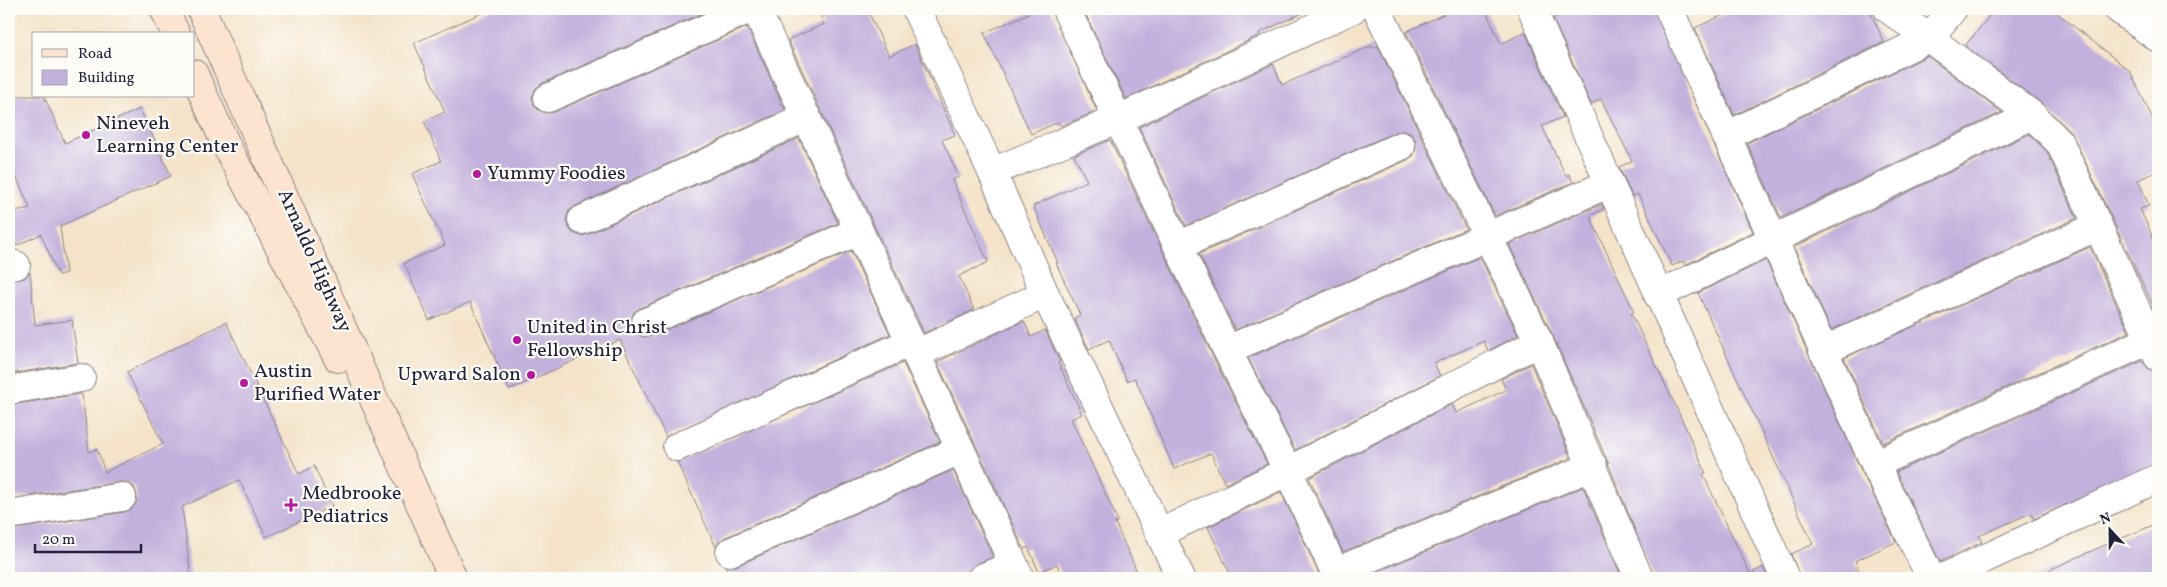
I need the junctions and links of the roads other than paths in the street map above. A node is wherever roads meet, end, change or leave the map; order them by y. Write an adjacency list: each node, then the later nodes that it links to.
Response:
1 (164, 9): 14 (main road)
2 (201, 9): 53 (main road, Arnaldo Highway)
3 (750, 9): 18 (street)
4 (756, 9): 20 (street)
5 (916, 9): 24 (street)
6 (1066, 9): 21 (street)
7 (1353, 9): 21 (street)
8 (1376, 9): 29 (street)
9 (1532, 9): 25 (street)
10 (1888, 9): 15 (street)
11 (1953, 9): 15 (street)
12 (2118, 9): 16 (street)
13 (1680, 12): 22 (street)
14 (175, 32)
15 (1929, 38): 19 (street); 22 (street)
16 (2158, 38)
17 (195, 76): 53 (main road, Arnaldo Highway)
18 (548, 98)
19 (2032, 115): 27 (street); 30 (street)
20 (807, 118): 26 (street); 28 (street)
21 (1119, 119): 24 (street); 31 (street)
22 (1726, 136): 30 (street)
23 (1401, 146): 31 (street)
24 (992, 172): 32 (street)
25 (1608, 184): 29 (street); 33 (street)
26 (582, 220)
27 (2098, 226): 37 (street); 39 (street)
28 (859, 231): 34 (street); 36 (street)
29 (1488, 236): 35 (street); 38 (street)
30 (1772, 240): 33 (street); 39 (street)
31 (1178, 246): 38 (street)
32 (1045, 294): 36 (street); 50 (street)
33 (1658, 295): 58 (street)
34 (646, 322)
35 (1539, 342): 45 (street); 46 (street)
36 (913, 348): 42 (street); 43 (street)
37 (2154, 349): 44 (street)
38 (1227, 350): 46 (street)
39 (1823, 352): 44 (street)
40 (81, 378): 41 (street)
41 (9, 390)
42 (677, 447)
43 (960, 450): 51 (street); 52 (street)
44 (1875, 464): 59 (street)
45 (1592, 466): 54 (street); 55 (street)
46 (1288, 471): 50 (street); 54 (street)
47 (2158, 478): 60 (street)
48 (122, 497): 49 (street)
49 (9, 514)
50 (1160, 533): 57 (street)
51 (730, 552)
52 (1016, 572): 56 (street)
53 (451, 574)
54 (1336, 575)
55 (1635, 577)
56 (982, 578)
57 (1181, 578)
58 (1785, 578)
59 (1931, 578)
60 (1943, 578)

